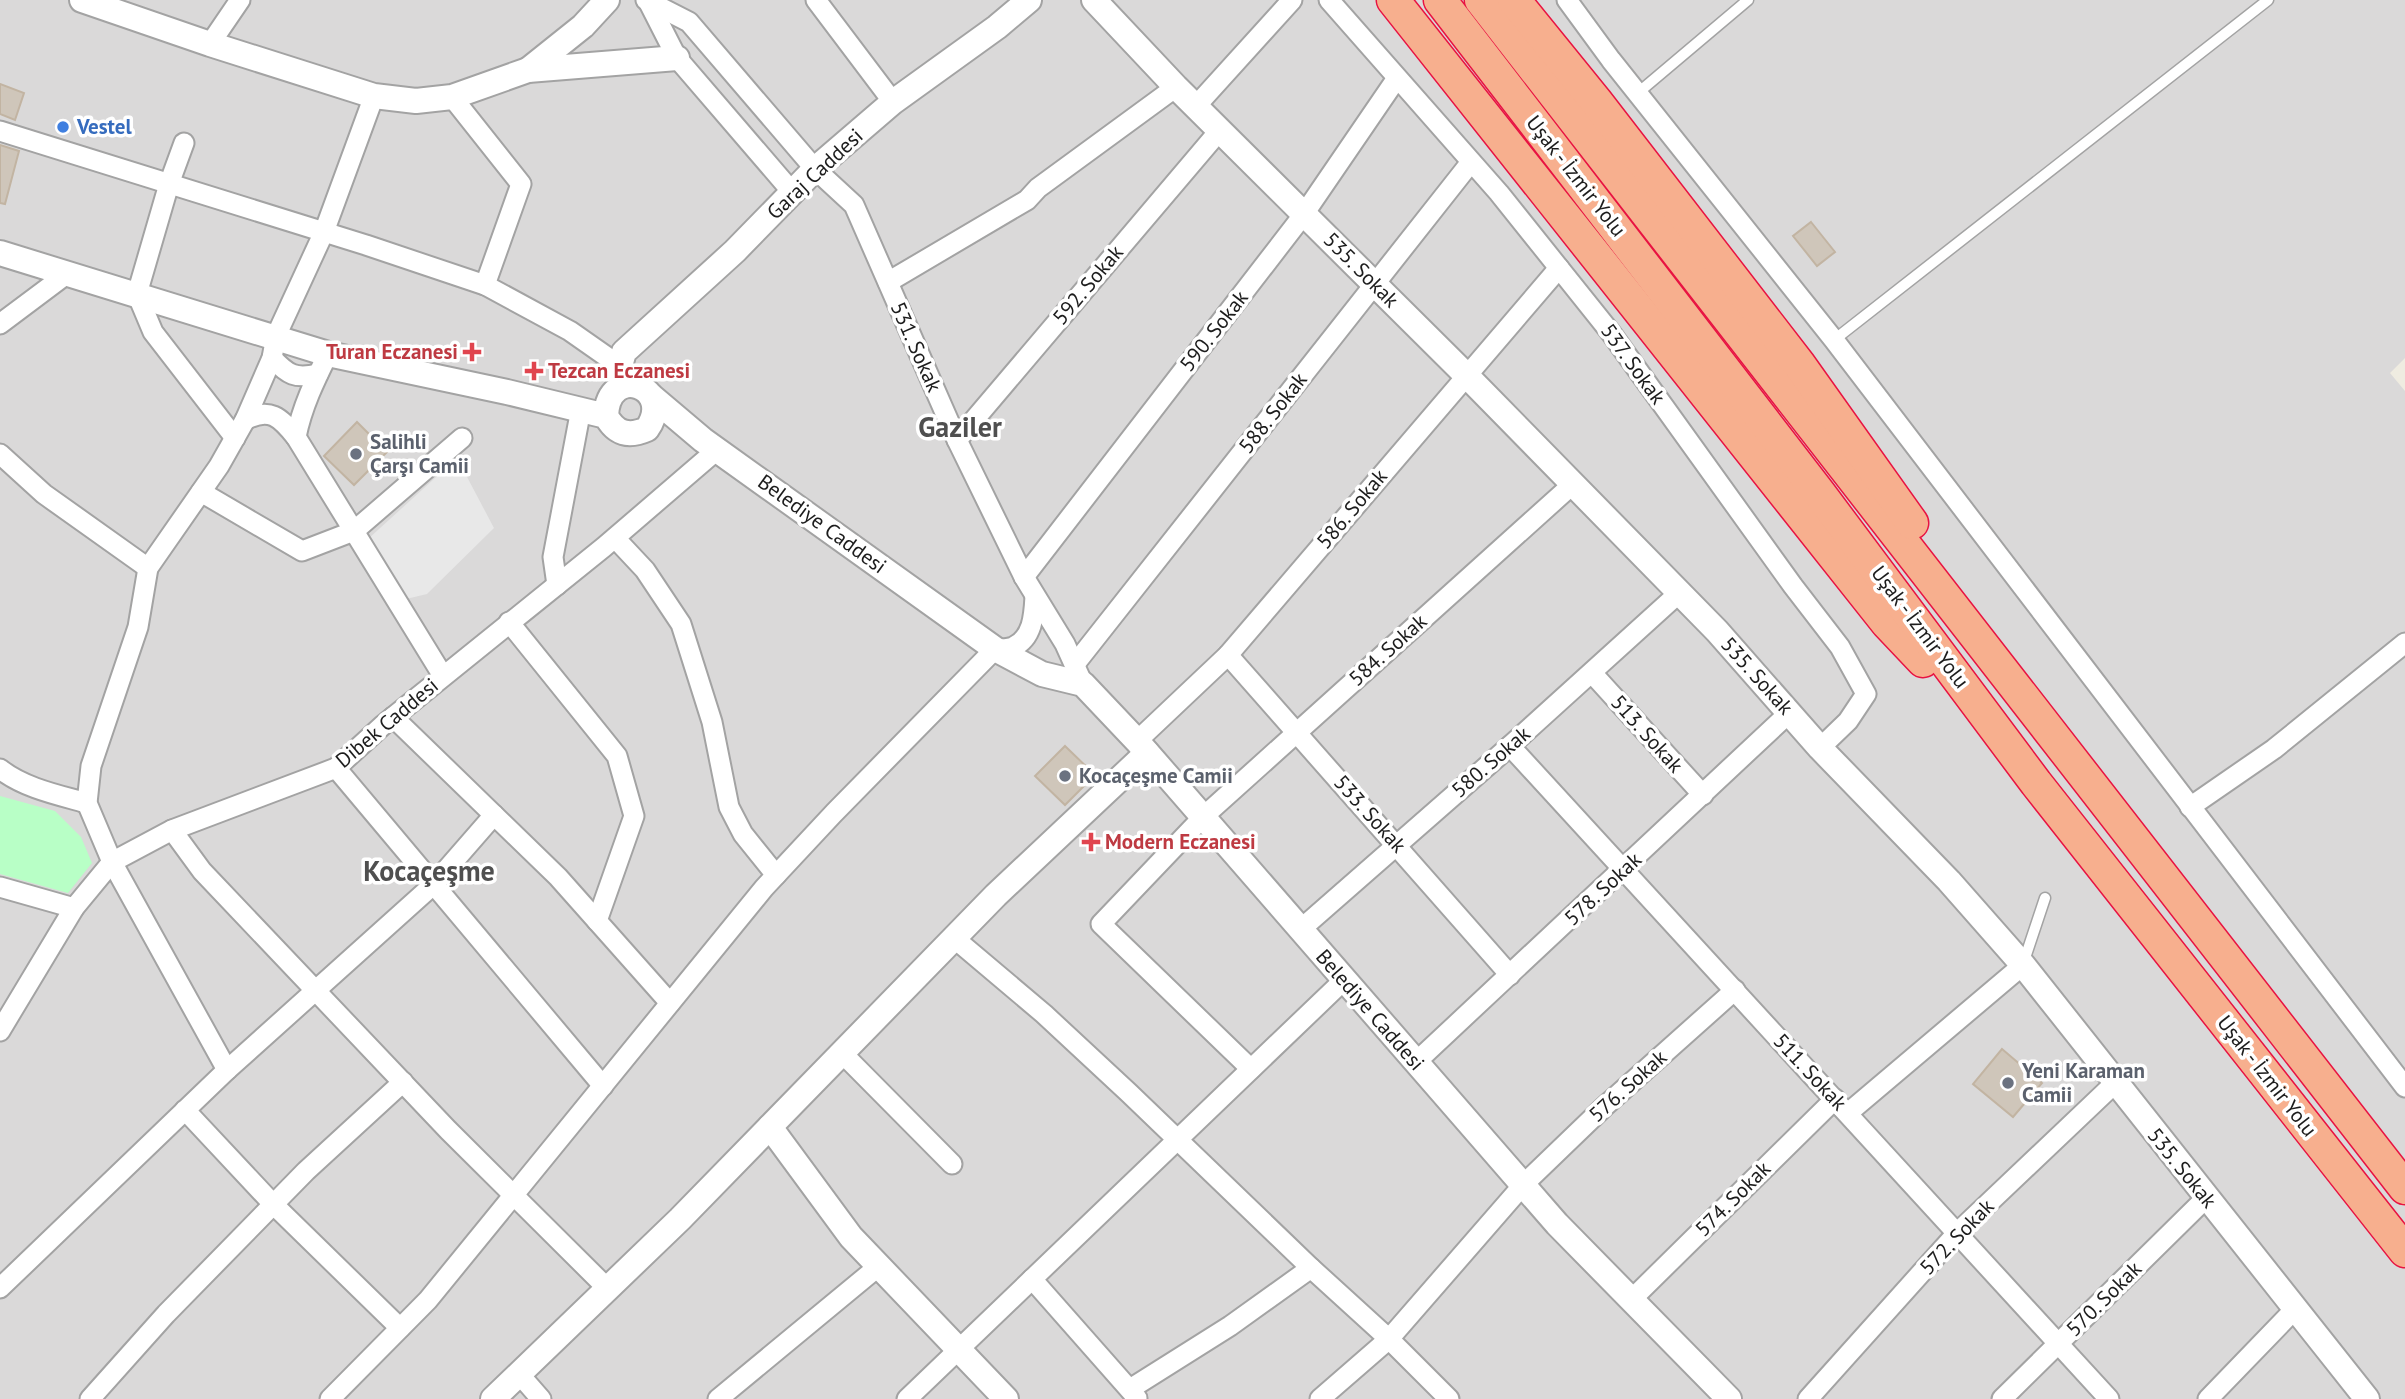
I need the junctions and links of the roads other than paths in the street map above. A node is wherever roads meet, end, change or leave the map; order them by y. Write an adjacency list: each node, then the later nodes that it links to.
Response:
1 (82, 0): 17 (street)
2 (240, 0): 17 (street)
3 (607, 0): 19 (street)
4 (816, 0): 25 (street)
5 (1029, 0): 25 (street, Garaj Caddesi)
6 (1094, 0): 21 (street, 535. Sokak)
7 (1292, 0): 26 (street)
8 (1329, 0): 20 (street, 537. Sokak)
9 (1393, 0): 85 (highway)
10 (1440, 0): 85 (highway, Uşak - İzmir Yolu)
11 (1481, 0): 72 (highway, Uşak - İzmir Yolu)
12 (1514, 0): 72 (highway)
13 (1567, 0): 22 (street)
14 (1748, 0): 22 (lane)
15 (2268, 0): 44 (lane)
16 (649, 1): 18 (street); 31 (street, 531. Sokak)
17 (210, 44): 23 (street)
18 (677, 58): 19 (street); 33 (street)
19 (528, 70): 24 (street)
20 (1397, 78): 30 (street, 537. Sokak); 34 (street, 590. Sokak)
21 (1176, 87): 26 (street, 535. Sokak); 39 (street)
22 (1639, 92): 44 (street)
23 (374, 96): 24 (street); 35 (street)
24 (452, 97): 40 (street)
25 (893, 102): 31 (street, Garaj Caddesi)
26 (1196, 107): 27 (street, 535. Sokak)
27 (1220, 130): 34 (street, 535. Sokak); 57 (street, 592. Sokak)
28 (0, 131): 32 (street)
29 (184, 143): 32 (street)
30 (1471, 162): 37 (street, 537. Sokak); 41 (street, 588. Sokak)
31 (815, 169): 33 (street, Garaj Caddesi); 39 (street, 531. Sokak)
32 (169, 184): 35 (street); 42 (street)
33 (793, 193): 48 (street, Garaj Caddesi)
34 (1304, 214): 41 (street, 535. Sokak); 65 (street, 590. Sokak)
35 (324, 232): 40 (street); 45 (street)
36 (0, 253): 38 (street)
37 (1559, 268): 47 (street, 586. Sokak); 82 (street, 537. Sokak)
38 (68, 274): 42 (street); 43 (street)
39 (888, 282): 57 (street, 531. Sokak)
40 (485, 285): 48 (street)
41 (1375, 285): 47 (street, 535. Sokak); 75 (street, 588. Sokak)
42 (137, 294): 45 (street); 55 (street)
43 (0, 324)
44 (1834, 340): 88 (street)
45 (274, 347): 46 (street); 52 (street)
46 (323, 364): 50 (street); 54 (street)
47 (1466, 375): 60 (street, 535. Sokak); 73 (street, 586. Sokak)
48 (622, 376): 49 (street); 51 (street)
49 (651, 396): 53 (street); 58 (street, Belediye Caddesi)
50 (581, 409): 51 (street); 66 (street)
51 (606, 416): 53 (street)
52 (245, 420): 54 (street); 55 (street)
53 (647, 429): 58 (street)
54 (296, 437): 62 (street)
55 (235, 438): 61 (street)
56 (462, 438): 62 (street)
57 (957, 440): 65 (street, 531. Sokak)
58 (711, 444): 63 (street, Dibek Caddesi); 71 (street, Belediye Caddesi)
59 (1, 457): 64 (street)
60 (1573, 484): 67 (street, 535. Sokak); 79 (street, 584. Sokak)
61 (201, 492): 62 (street); 64 (street)
62 (354, 531): 76 (street)
63 (615, 538): 66 (street, Dibek Caddesi); 95 (street)
64 (148, 568): 87 (street)
65 (1024, 578): 68 (street, 531. Sokak)
66 (557, 585): 69 (street, Dibek Caddesi)
67 (1679, 593): 74 (street, 580. Sokak); 77 (street, 535. Sokak)
68 (1035, 596): 71 (street); 75 (street, 531. Sokak)
69 (509, 622): 76 (street, Dibek Caddesi); 100 (street)
70 (2405, 643): 88 (street)
71 (995, 649): 75 (street, Belediye Caddesi); 95 (street)
72 (1987, 651): 124 (highway, Uşak - İzmir Yolu)
73 (1228, 655): 79 (street, 533. Sokak); 81 (street, 586. Sokak)
74 (1592, 673): 80 (street, 580. Sokak); 86 (street, 513. Sokak)
75 (1079, 674): 81 (street, Belediye Caddesi)
76 (443, 676): 78 (street, Dibek Caddesi)
77 (1789, 713): 82 (street, 535. Sokak); 86 (street, 578. Sokak)
78 (393, 716): 83 (street, Dibek Caddesi); 89 (street)
79 (1297, 732): 90 (street, 584. Sokak); 92 (street, 533. Sokak)
80 (1510, 746): 92 (street, 580. Sokak); 94 (street, 511. Sokak)
81 (1142, 747): 90 (street, Belediye Caddesi); 102 (street)
82 (1820, 748): 103 (street, 535. Sokak)
83 (336, 768): 91 (street, Dibek Caddesi); 96 (street)
84 (0, 769): 87 (street)
85 (2036, 783): 129 (highway, Uşak - İzmir Yolu)
86 (1703, 795): 94 (street, 578. Sokak)
87 (88, 803): 93 (street)
88 (2190, 807): 117 (street)
89 (494, 815): 96 (street); 100 (street)
90 (1203, 817): 101 (street, Belediye Caddesi); 112 (street, 584. Sokak)
91 (172, 830): 93 (street, Dibek Caddesi); 106 (street)
92 (1397, 845): 101 (street, 580. Sokak); 104 (street, 533. Sokak)
93 (111, 862): 99 (street, Dibek Caddesi); 113 (street)
94 (1624, 870): 104 (street, 578. Sokak); 107 (street, 511. Sokak)
95 (776, 875): 108 (street)
96 (433, 885): 106 (street); 116 (street)
97 (0, 887): 99 (street)
98 (2045, 898): 103 (lane)
99 (74, 908): 109 (street, Dibek Caddesi)
100 (597, 920): 108 (street)
101 (1301, 929): 105 (street, Belediye Caddesi)
102 (954, 938): 110 (street); 121 (street)
103 (2023, 965): 115 (street, 535. Sokak); 118 (street, 574. Sokak)
104 (1510, 975): 111 (street, 578. Sokak)
105 (1344, 980): 111 (street, Belediye Caddesi); 112 (street)
106 (315, 990): 113 (street); 114 (street)
107 (1735, 990): 118 (street, 511. Sokak); 123 (street, 576. Sokak)
108 (670, 1003): 116 (street)
109 (0, 1031)
110 (842, 1053): 120 (street); 122 (street)
111 (1415, 1063): 123 (street, Belediye Caddesi)
112 (1251, 1069): 121 (street)
113 (227, 1070): 119 (street)
114 (403, 1082): 125 (street); 127 (street)
115 (2115, 1083): 126 (street, 535. Sokak); 128 (street, 572. Sokak)
116 (603, 1086): 125 (street)
117 (2405, 1087)
118 (1841, 1106): 128 (street, 511. Sokak); 135 (street, 574. Sokak)
119 (185, 1110): 127 (street); 133 (street)
120 (771, 1127): 130 (street); 134 (street)
121 (1176, 1140): 131 (street); 132 (street)
122 (952, 1164)
123 (1523, 1185): 135 (street, Belediye Caddesi); 138 (street, 576. Sokak)
124 (2405, 1188)
125 (513, 1195): 134 (street); 137 (street)
126 (2206, 1198): 136 (street, 535. Sokak); 139 (street, 570. Sokak)
127 (273, 1204): 137 (street); 143 (street)
128 (1957, 1233): 139 (street, 511. Sokak); 153 (street, 572. Sokak)
129 (2405, 1251)
130 (879, 1266): 140 (street); 147 (street)
131 (1311, 1268): 138 (street); 142 (street)
132 (1032, 1279): 140 (street); 142 (street)
133 (0, 1288)
134 (608, 1289): 141 (street)
135 (1631, 1300): 152 (street, Belediye Caddesi)
136 (2295, 1309): 156 (street); 157 (street, 535. Sokak)
137 (400, 1328): 144 (street)
138 (1389, 1339): 150 (street, 576. Sokak); 151 (street)
139 (2059, 1344): 154 (street, 570. Sokak); 155 (street, 511. Sokak)
140 (958, 1350): 148 (street); 149 (street)
141 (520, 1374): 145 (street); 146 (street)
142 (1134, 1394)
143 (90, 1399)
144 (330, 1399)
145 (493, 1399)
146 (541, 1399)
147 (718, 1399)
148 (907, 1399)
149 (1006, 1399)
150 (1320, 1399)
151 (1449, 1399)
152 (1729, 1399)
153 (1808, 1399)
154 (2002, 1399)
155 (2109, 1399)
156 (2208, 1399)
157 (2367, 1399)

